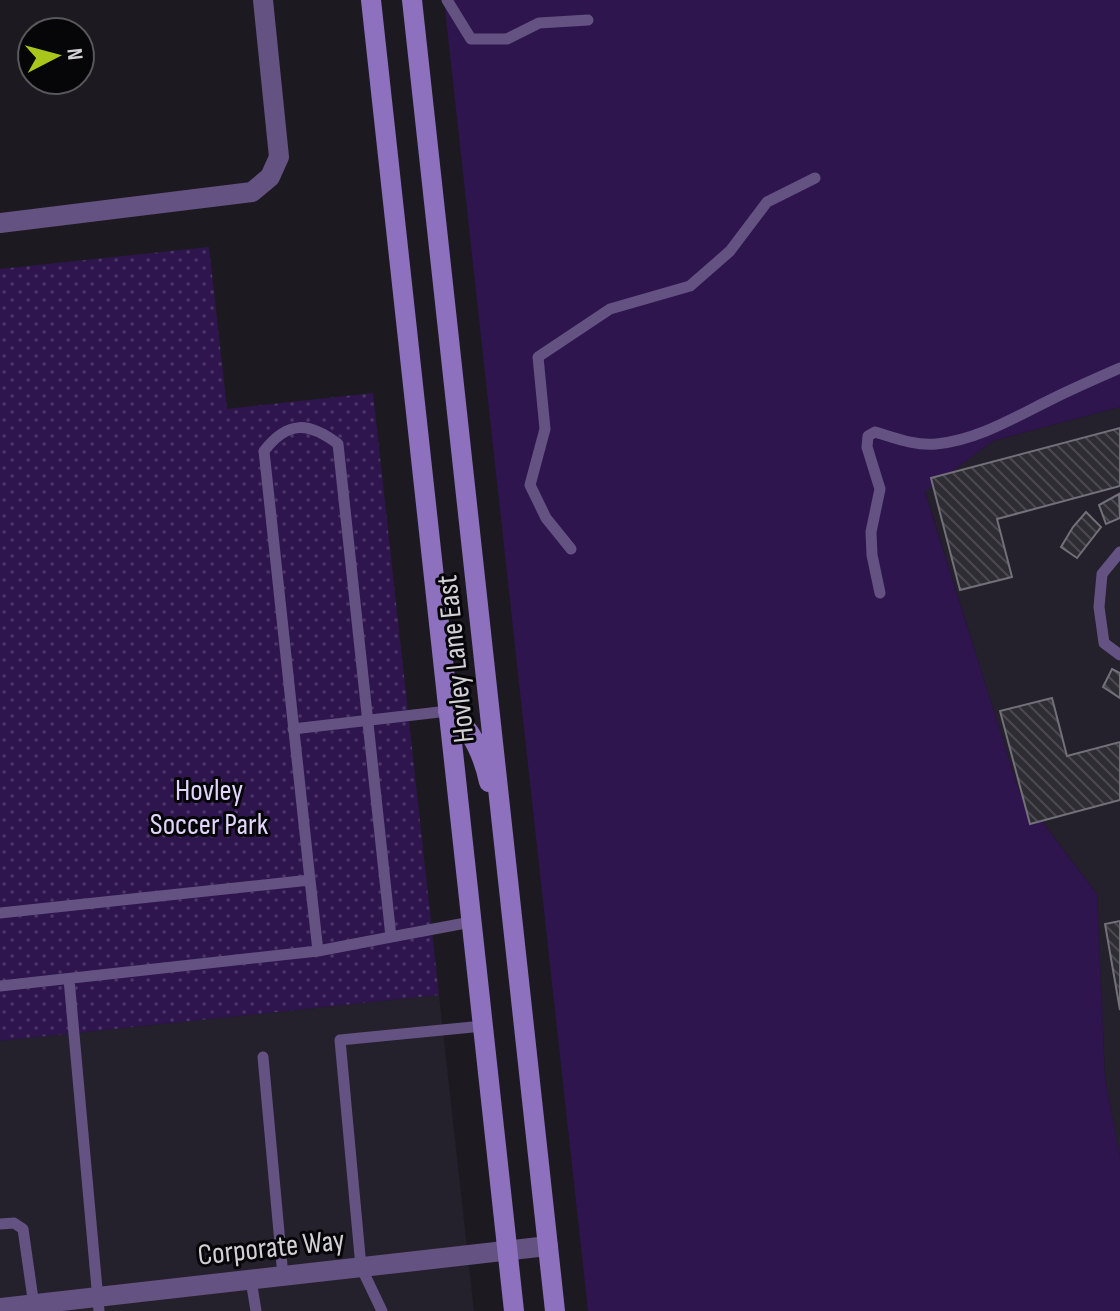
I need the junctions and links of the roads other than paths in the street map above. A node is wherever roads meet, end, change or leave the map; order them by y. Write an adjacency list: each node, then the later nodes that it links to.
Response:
1 (263, 0): 7 (street)
2 (371, 0): 13 (street, Hovley Lane East)
3 (412, 0): 17 (street, Hovley Lane East)
4 (447, 0): 5 (lane)
5 (588, 20)
6 (815, 178): 9 (lane)
7 (0, 223)
8 (1120, 368): 11 (lane)
9 (571, 549)
10 (1120, 552): 12 (lane)
11 (880, 593)
12 (1120, 655)
13 (448, 711): 14 (lane); 17 (street); 19 (street, Hovley Lane East)
14 (370, 721): 15 (lane); 15 (lane); 20 (lane)
15 (293, 729): 16 (lane)
16 (310, 880): 18 (lane); 21 (lane)
17 (509, 880): 27 (street, Hovley Lane East)
18 (0, 913)
19 (471, 922): 20 (lane); 24 (street, Hovley Lane East)
20 (391, 937): 21 (lane)
21 (318, 951): 22 (lane)
22 (69, 979): 23 (lane); 32 (lane)
23 (0, 986)
24 (483, 1026): 28 (street, Hovley Lane East); 29 (lane)
25 (263, 1057): 30 (lane)
26 (0, 1224): 34 (lane)
27 (548, 1246): 28 (street, Corporate Way); 38 (street, Hovley Lane East)
28 (507, 1251): 29 (street, Corporate Way); 37 (street, Hovley Lane East)
29 (361, 1267): 30 (street, Corporate Way); 36 (lane)
30 (283, 1276): 31 (street, Corporate Way)
31 (251, 1280): 32 (street, Corporate Way); 35 (lane)
32 (98, 1304): 34 (street, Corporate Way)
33 (0, 1308): 34 (street, Corporate Way)
34 (34, 1308)
35 (256, 1311)
36 (382, 1311)
37 (514, 1311)
38 (555, 1311)

